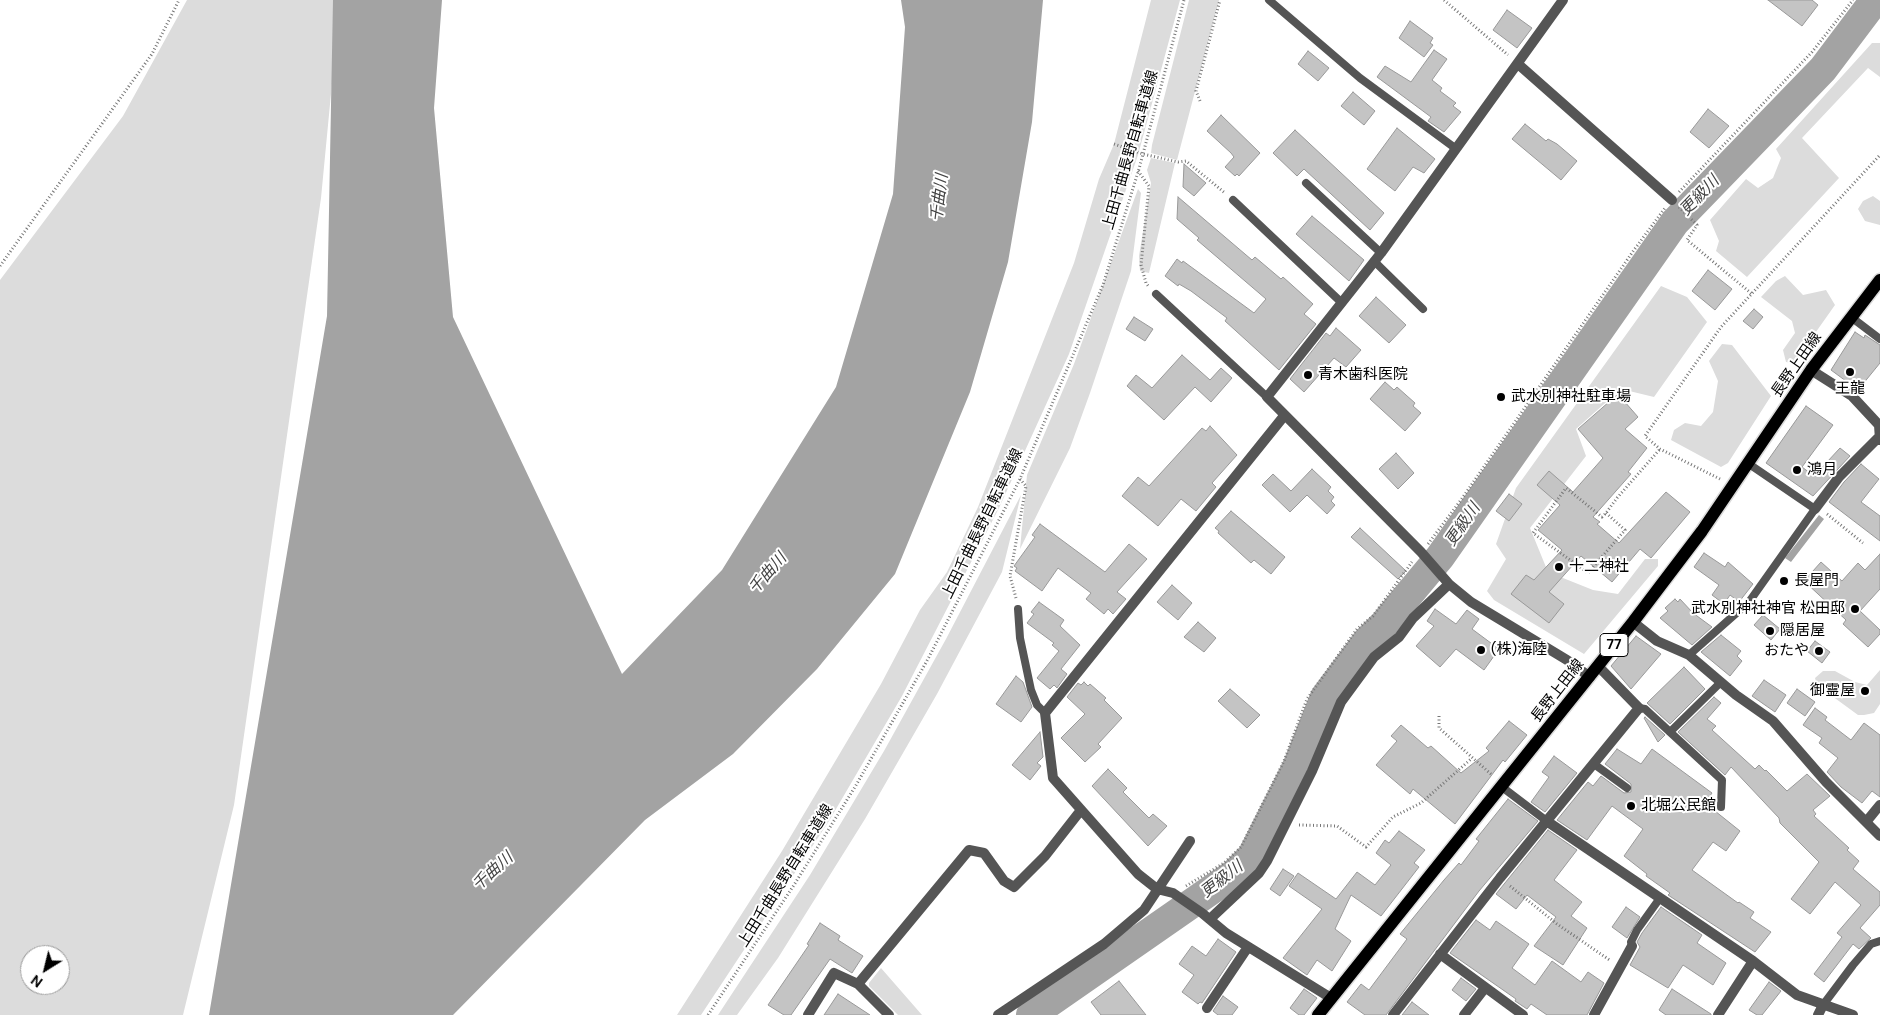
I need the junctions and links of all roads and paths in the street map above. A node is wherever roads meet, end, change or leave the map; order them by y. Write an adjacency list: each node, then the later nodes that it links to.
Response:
1 (180, 0): 19 (path)
2 (1184, 0): 12 (path, 上田千曲長野自転車道線)
3 (1220, 0): 9 (path)
4 (1269, 0): 11 (lane)
5 (1444, 0): 8 (path)
6 (1563, 0): 8 (street)
7 (1853, 0): 17 (path)
8 (1518, 64): 11 (street); 17 (street)
9 (1200, 101)
10 (1114, 144): 12 (path)
11 (1455, 148): 18 (street)
12 (1143, 154): 14 (path, 上田千曲長野自転車道線); 16 (path)
13 (1880, 155): 22 (path)
14 (1138, 171): 21 (path); 33 (path, 上田千曲長野自転車道線)
15 (1306, 183): 18 (lane)
16 (1233, 200): 23 (lane)
17 (1673, 201): 22 (path); 38 (path)
18 (1378, 257): 23 (street); 24 (lane)
19 (0, 266)
20 (1880, 280): 25 (main road, 長野上田線 / 77)
21 (1156, 294): 28 (lane)
22 (1752, 294): 31 (path)
23 (1342, 303): 28 (street)
24 (1424, 309)
25 (1851, 317): 26 (lane); 27 (main road, 長野上田線 / 77)
26 (1880, 339)
27 (1811, 370): 30 (street); 32 (main road, 長野上田線 / 77)
28 (1267, 397): 29 (street)
29 (1284, 416): 38 (street); 47 (street)
30 (1879, 439): 35 (street)
31 (1660, 448): 34 (path); 36 (path)
32 (1749, 464): 34 (main road, 長野上田線 / 77); 35 (lane)
33 (1020, 479): 40 (path); 78 (path, 上田千曲長野自転車道線)
34 (1734, 486): 41 (main road, 長野上田線 / 77)
35 (1816, 508): 37 (path); 42 (lane)
36 (1606, 513): 36 (path)
37 (1863, 543)
38 (1422, 554): 39 (street); 64 (path)
39 (1447, 582): 44 (street); 59 (street)
40 (1018, 608): 47 (lane)
41 (1633, 622): 42 (street); 43 (main road, 長野上田線 / 77)
42 (1689, 655): 45 (street)
43 (1598, 666): 44 (main road, 長野上田線 / 77); 46 (street)
44 (1590, 677): 52 (main road, 長野上田線 / 77)
45 (1721, 682): 49 (lane); 58 (street)
46 (1639, 708): 49 (lane); 51 (street)
47 (1046, 713): 56 (street)
48 (1439, 716): 50 (path)
49 (1670, 732): 55 (lane)
50 (1471, 759): 52 (path); 59 (path)
51 (1594, 764): 53 (lane); 57 (street)
52 (1503, 786): 57 (lane); 75 (main road, 長野上田線 / 77)
53 (1627, 788)
54 (1880, 805): 58 (street)
55 (1720, 807)
56 (1081, 810): 63 (street); 73 (street)
57 (1548, 822): 62 (street); 65 (street)
58 (1866, 822): 60 (street)
59 (1286, 824): 66 (street)
60 (1880, 836)
61 (1190, 841): 63 (street)
62 (1500, 878): 70 (street); 72 (path)
63 (1157, 889): 64 (street); 81 (street)
64 (1174, 894): 66 (street)
65 (1660, 898): 68 (lane); 71 (street)
66 (1206, 916): 69 (street)
67 (1880, 941): 77 (lane)
68 (1632, 946): 72 (street)
69 (1248, 947): 75 (street); 76 (street)
70 (1440, 954): 74 (street); 83 (street)
71 (1753, 962): 77 (street); 87 (street)
72 (1620, 967): 86 (street)
73 (858, 984): 79 (street); 80 (street)
74 (1485, 988): 84 (street); 85 (street)
75 (1331, 998): 82 (main road, 長野上田線 / 77)
76 (1207, 1008)
77 (1821, 1010): 88 (street)
78 (708, 1015)
79 (808, 1015)
80 (889, 1015)
81 (998, 1015)
82 (1318, 1015)
83 (1394, 1015)
84 (1464, 1015)
85 (1523, 1015)
86 (1594, 1015)
87 (1718, 1015)
88 (1853, 1015)

